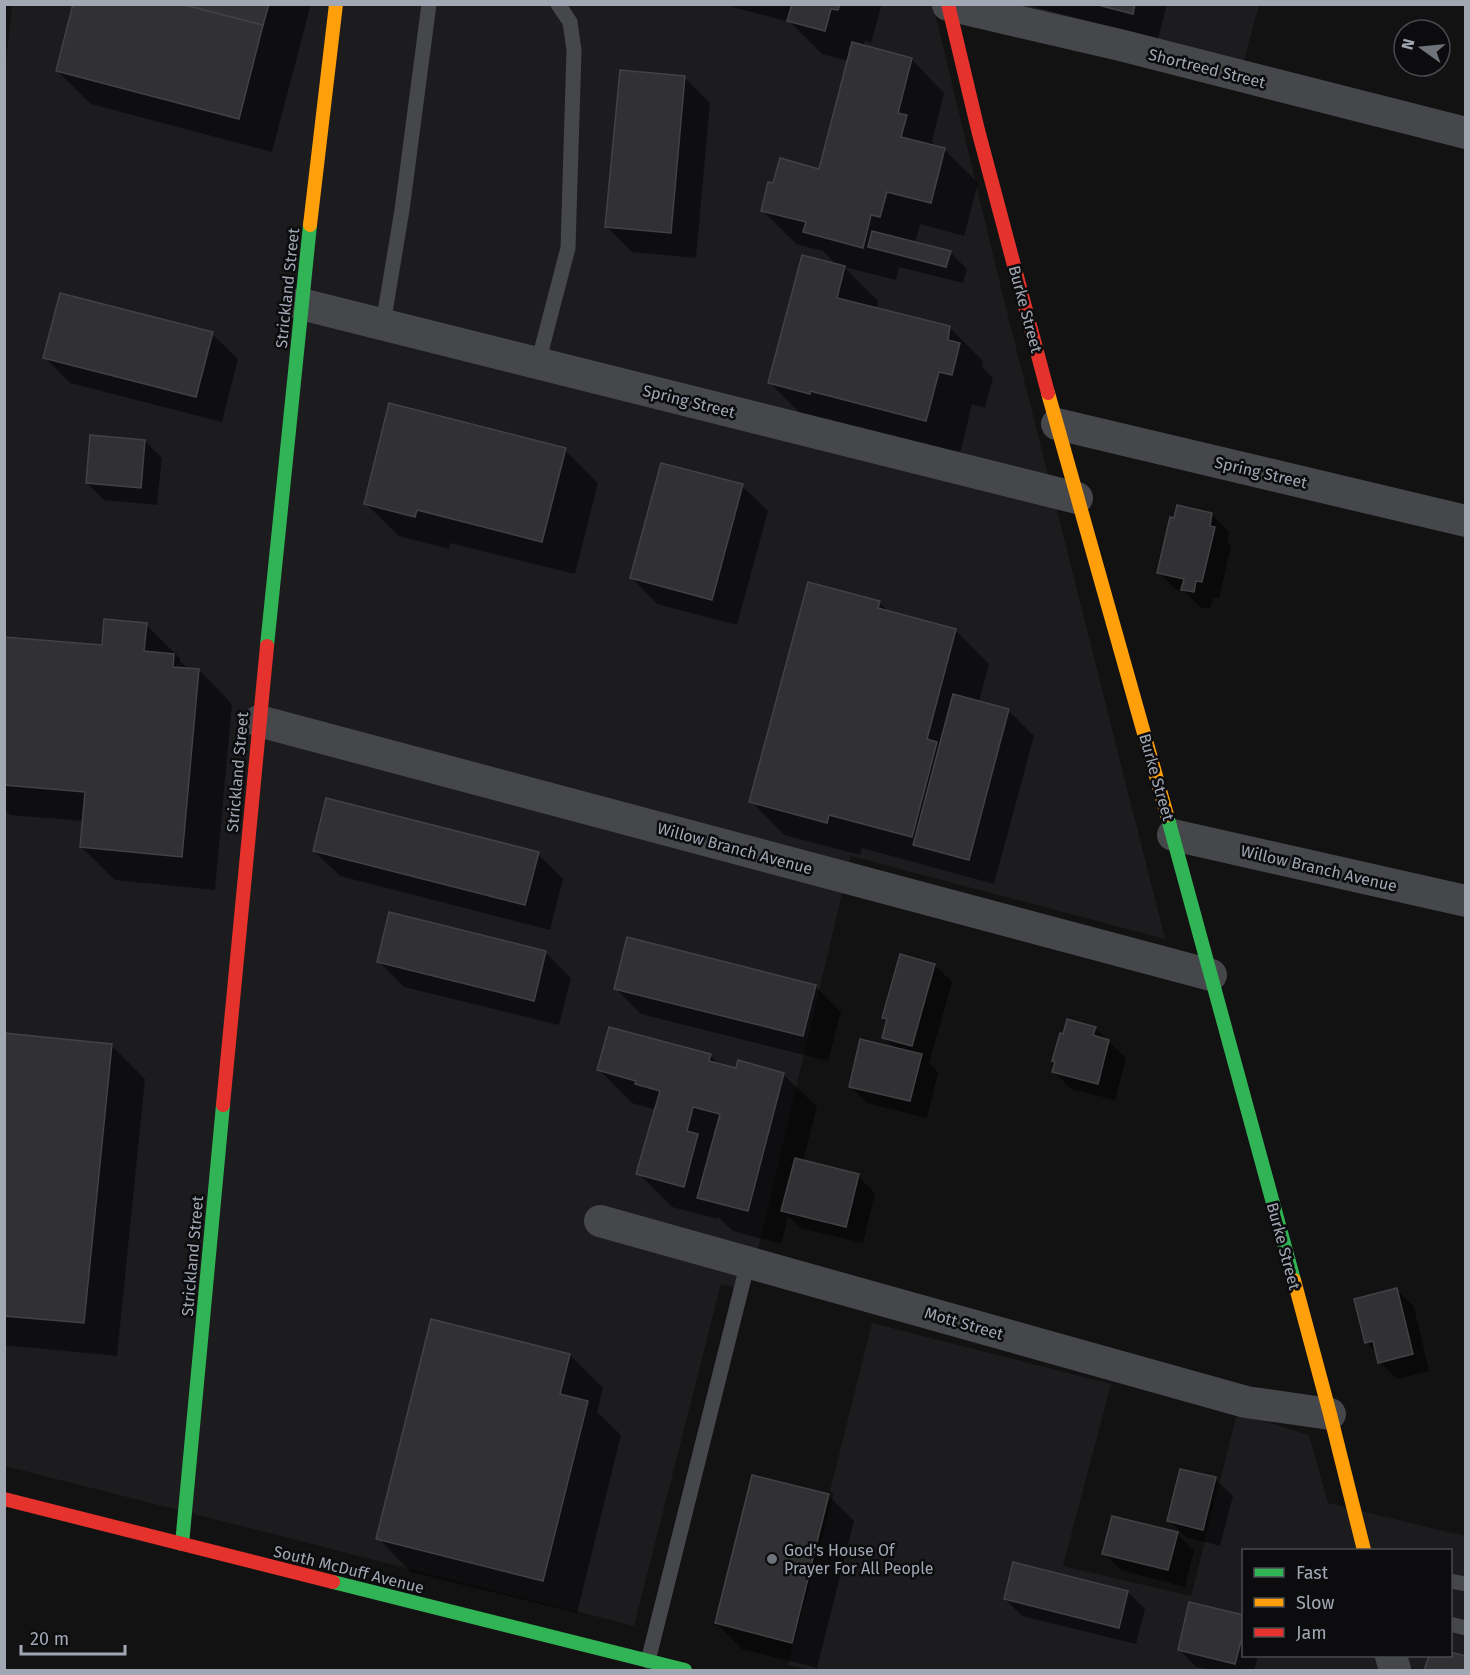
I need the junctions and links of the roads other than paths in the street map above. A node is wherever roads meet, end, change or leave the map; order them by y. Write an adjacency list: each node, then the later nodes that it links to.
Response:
1 (336, 4): 6 (street, Strickland Street)
2 (429, 4): 7 (lane)
3 (558, 4): 8 (lane)
4 (948, 5): 5 (street, Shortreed Street); 9 (street, Burke Street)
5 (1466, 134)
6 (301, 304): 7 (street, Spring Street); 12 (street, Strickland Street)
7 (383, 324): 8 (street, Spring Street)
8 (538, 363): 10 (street, Spring Street)
9 (1057, 424): 10 (street, Burke Street); 11 (street, Spring Street)
10 (1077, 498): 13 (street, Burke Street)
11 (1466, 520)
12 (259, 721): 15 (street, Willow Branch Avenue); 20 (street, Strickland Street)
13 (1173, 836): 14 (street, Willow Branch Avenue); 15 (street, Burke Street)
14 (1466, 901)
15 (1211, 975): 18 (street, Burke Street)
16 (600, 1221): 17 (street, Mott Street)
17 (748, 1262): 18 (street, Mott Street); 22 (lane)
18 (1330, 1414): 21 (street, Burke Street)
19 (4, 1499): 20 (street, South McDuff Avenue)
20 (182, 1544): 22 (street, South McDuff Avenue)
21 (1364, 1549)
22 (648, 1661): 23 (street, South McDuff Avenue)
23 (685, 1671)

